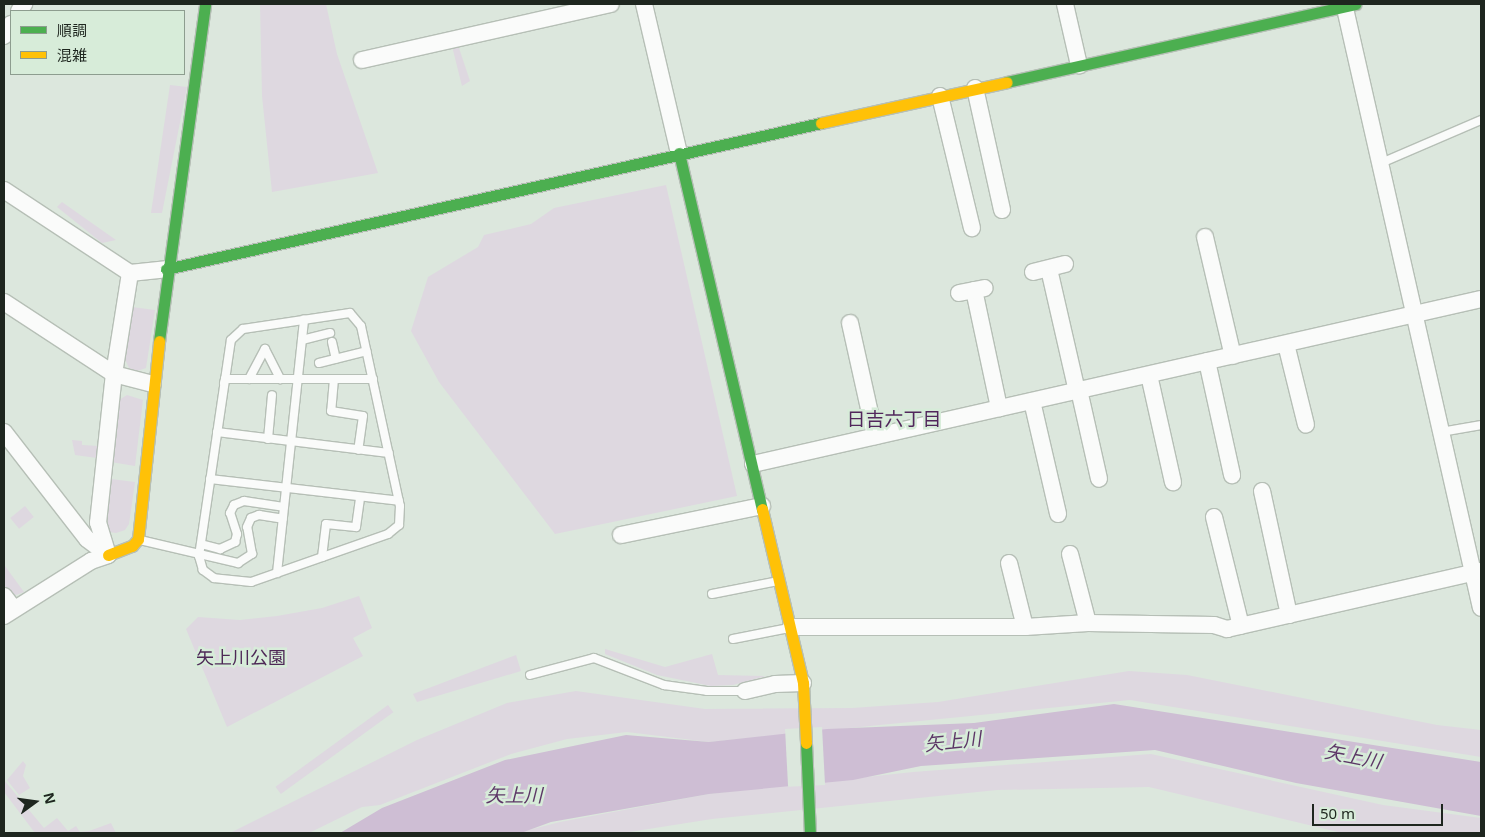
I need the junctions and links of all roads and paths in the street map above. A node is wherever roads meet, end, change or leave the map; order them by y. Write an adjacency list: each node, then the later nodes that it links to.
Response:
1 (205, 4): 8 (street)
2 (611, 4): 6 (street)
3 (644, 4): 12 (street)
4 (1065, 4): 7 (street)
5 (1348, 5): 7 (street); 13 (street)
6 (362, 60)
7 (1079, 65): 9 (street)
8 (189, 75): 19 (street)
9 (974, 88): 10 (street); 15 (street)
10 (940, 96): 12 (street); 16 (street)
11 (1481, 120): 13 (lane)
12 (679, 153): 19 (street); 59 (street)
13 (1381, 163): 24 (street)
14 (4, 190): 20 (street)
15 (1002, 210)
16 (972, 228)
17 (1205, 237): 32 (street)
18 (1065, 264): 45 (street)
19 (166, 269): 20 (street); 44 (street)
20 (130, 273): 36 (street)
21 (973, 290): 48 (street)
22 (1481, 299): 24 (street)
23 (4, 302): 36 (street)
24 (1415, 315): 30 (street); 53 (street)
25 (304, 319): 28 (lane); 31 (lane); 38 (lane)
26 (850, 323): 54 (street)
27 (330, 333): 28 (lane)
28 (302, 340): 41 (lane)
29 (332, 342): 33 (lane)
30 (1286, 344): 32 (street); 49 (street)
31 (367, 351): 33 (lane); 43 (lane)
32 (1233, 356): 34 (street)
33 (336, 359): 35 (lane)
34 (1207, 361): 37 (street); 60 (street)
35 (319, 363)
36 (114, 374): 44 (street); 77 (street)
37 (1149, 374): 45 (street); 63 (street)
38 (225, 379): 39 (lane); 52 (lane); 78 (lane)
39 (249, 379): 40 (lane); 40 (lane)
40 (280, 379): 41 (lane)
41 (297, 379): 42 (lane); 56 (lane)
42 (334, 379): 43 (lane); 57 (lane)
43 (373, 379): 58 (lane)
44 (153, 384): 74 (street)
45 (1078, 390): 47 (street); 62 (street)
46 (272, 395): 55 (lane)
47 (1032, 401): 48 (street); 70 (street)
48 (998, 408): 54 (street)
49 (1306, 424)
50 (1481, 425): 53 (lane)
51 (4, 432): 77 (street)
52 (217, 432): 55 (lane); 61 (lane)
53 (1441, 432): 81 (street)
54 (875, 436): 59 (street)
55 (268, 439): 56 (lane)
56 (291, 442): 57 (lane); 64 (lane)
57 (358, 450): 58 (lane)
58 (389, 453): 67 (lane)
59 (753, 464): 68 (street)
60 (1232, 475)
61 (210, 479): 64 (lane); 75 (lane)
62 (1099, 479)
63 (1173, 482)
64 (286, 489): 66 (lane); 69 (lane)
65 (1262, 491): 88 (street)
66 (360, 497): 67 (lane); 79 (lane)
67 (399, 501): 79 (lane)
68 (762, 506): 73 (street); 83 (street)
69 (284, 508): 72 (lane); 75 (lane)
70 (1058, 514)
71 (1214, 517): 90 (street)
72 (283, 519): 78 (lane); 82 (lane)
73 (621, 535)
74 (138, 539): 77 (street); 78 (lane)
75 (201, 544): 78 (lane)
76 (1070, 554): 89 (street)
77 (108, 555): 87 (street)
78 (199, 556): 82 (lane)
79 (322, 557): 82 (lane)
80 (1009, 563): 92 (street)
81 (1477, 572): 86 (street); 88 (street)
82 (277, 573)
83 (780, 580): 84 (lane); 91 (street)
84 (712, 594)
85 (4, 596): 87 (street)
86 (1481, 608)
87 (9, 612)
88 (1289, 615): 90 (street)
89 (1088, 623): 90 (street); 92 (street)
90 (1241, 626)
91 (791, 627): 92 (street); 93 (lane); 95 (street)
92 (1025, 627)
93 (733, 640)
94 (530, 675): 96 (lane)
95 (803, 686): 96 (street); 97 (street)
96 (745, 691)
97 (810, 830)

